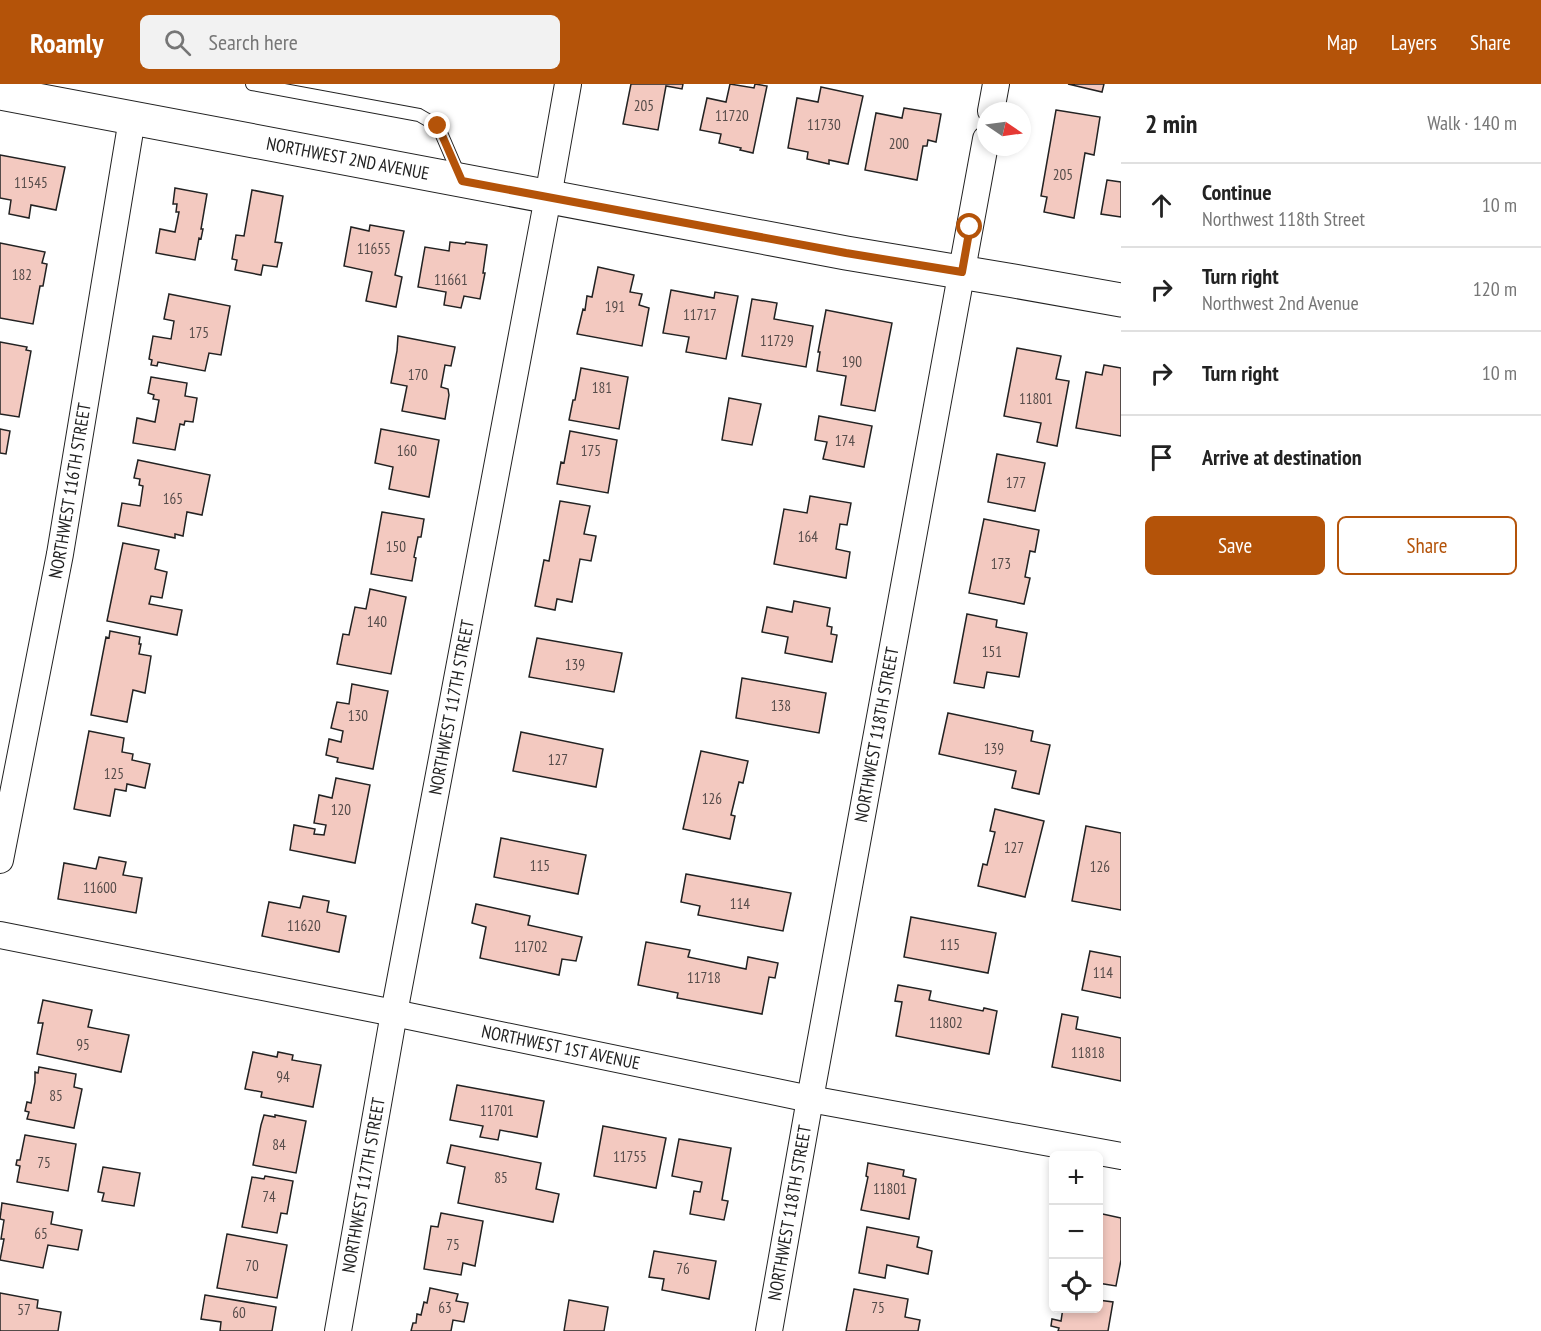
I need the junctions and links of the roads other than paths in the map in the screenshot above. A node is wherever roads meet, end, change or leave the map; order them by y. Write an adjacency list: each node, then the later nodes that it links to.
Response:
1 (252, 84): 8 (lane)
2 (568, 84): 9 (street, NORTHWEST 117TH STREET)
3 (996, 84): 5 (street)
4 (0, 93): 6 (street, NORTHWEST 2ND AVENUE)
5 (993, 102)
6 (132, 119): 8 (street, NORTHWEST 2ND AVENUE); 12 (street, NORTHWEST 116TH STREET)
7 (983, 156): 10 (street, NORTHWEST 118TH STREET)
8 (462, 181): 9 (street, NORTHWEST 2ND AVENUE)
9 (548, 197): 10 (street, NORTHWEST 2ND AVENUE); 14 (street, NORTHWEST 117TH STREET)
10 (962, 272): 11 (street, NORTHWEST 2ND AVENUE); 15 (street, NORTHWEST 118TH STREET)
11 (1121, 300)
12 (0, 860)
13 (0, 935): 14 (street, NORTHWEST 1ST AVENUE)
14 (394, 1013): 15 (street, NORTHWEST 1ST AVENUE); 17 (street, NORTHWEST 117TH STREET)
15 (810, 1099): 16 (street, NORTHWEST 1ST AVENUE); 18 (street, NORTHWEST 118TH STREET)
16 (1121, 1156)
17 (338, 1331)
18 (769, 1331)

